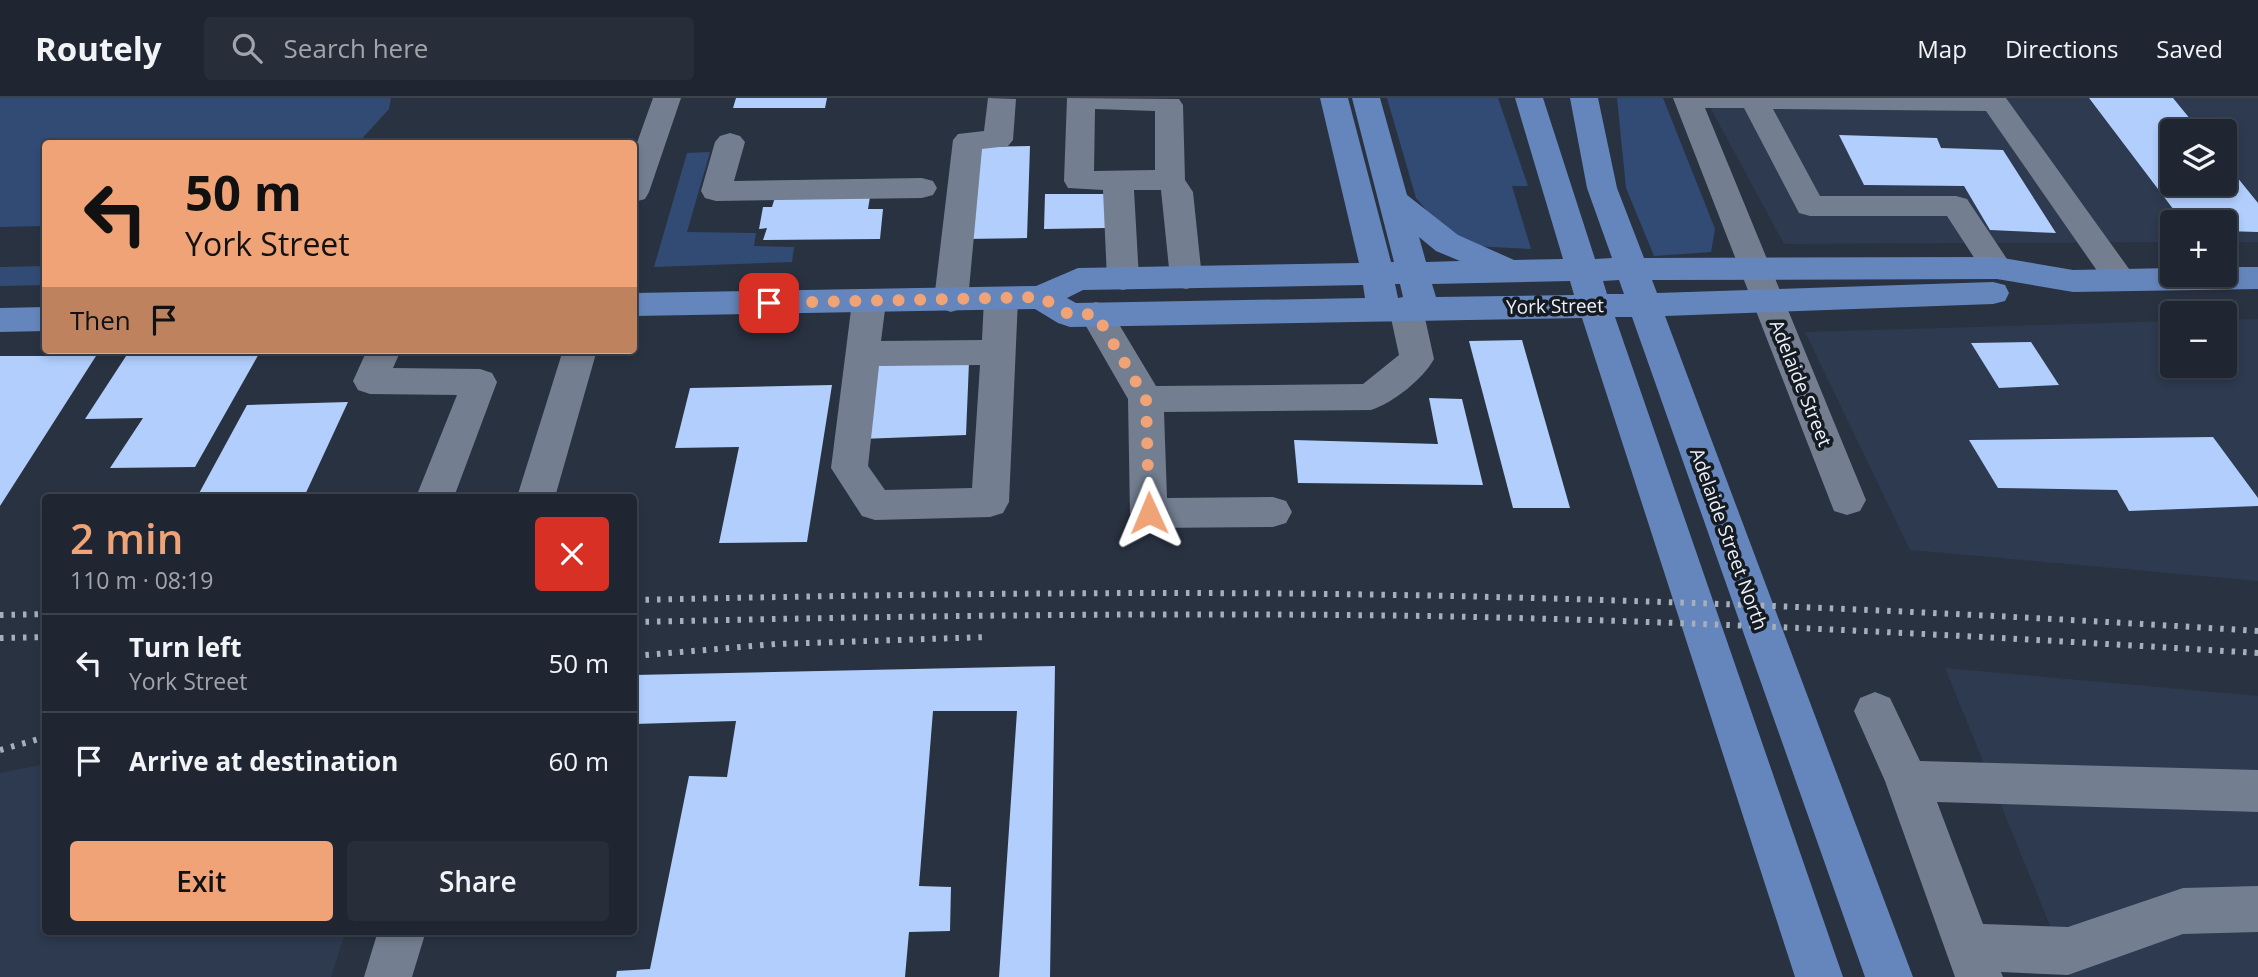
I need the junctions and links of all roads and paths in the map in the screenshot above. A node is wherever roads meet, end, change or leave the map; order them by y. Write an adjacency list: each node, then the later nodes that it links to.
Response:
1 (667, 98): 14 (street)
2 (1334, 98): 21 (main road)
3 (1366, 98): 16 (main road)
4 (1529, 98): 53 (main road)
5 (1584, 98): 54 (main road, Adelaide Street North)
6 (1002, 99): 29 (street)
7 (1082, 99): 12 (street); 13 (street)
8 (1687, 99): 9 (street); 17 (street)
9 (1754, 100): 10 (street); 18 (street)
10 (1993, 100): 25 (street)
11 (730, 142): 15 (street)
12 (1170, 180): 13 (street); 22 (street)
13 (1118, 181): 24 (street)
14 (637, 183)
15 (922, 188)
16 (1394, 200): 19 (main road); 20 (main road)
17 (1754, 267): 18 (main road, York Street); 19 (main road, York Street); 31 (street, Adelaide Street)
18 (1997, 268): 26 (main road, York Street)
19 (1514, 272): 20 (main road, York Street)
20 (1414, 274): 21 (main road, York Street); 33 (main road)
21 (1377, 275): 22 (main road, York Street); 33 (main road)
22 (1186, 278): 24 (main road, York Street)
23 (2258, 278): 25 (main road, York Street)
24 (1123, 279): 27 (main road, York Street)
25 (2121, 280): 26 (main road, York Street)
26 (2073, 281): 31 (main road, York Street)
27 (1041, 297): 28 (main road, York Street); 34 (main road, York Street)
28 (1001, 299): 29 (main road, York Street); 37 (street)
29 (951, 300): 30 (main road, York Street)
30 (869, 302): 32 (main road, York Street); 40 (street)
31 (1769, 302): 33 (main road, York Street); 44 (street, Adelaide Street)
32 (637, 305)
33 (1404, 309): 34 (main road, York Street); 41 (street)
34 (1096, 314): 41 (street)
35 (42, 319): 36 (main road)
36 (0, 320)
37 (998, 352): 40 (street); 40 (street)
38 (382, 354): 42 (street)
39 (579, 354): 43 (street)
40 (863, 354)
41 (1146, 399): 45 (street)
42 (436, 494)
43 (537, 494)
44 (1847, 500)
45 (1273, 512)
46 (1875, 711): 47 (street)
47 (1907, 781): 48 (street); 51 (street)
48 (2258, 791)
49 (2258, 909): 51 (street)
50 (401, 935): 52 (street)
51 (1973, 962)
52 (388, 977)
53 (1819, 977)
54 (1888, 977)

